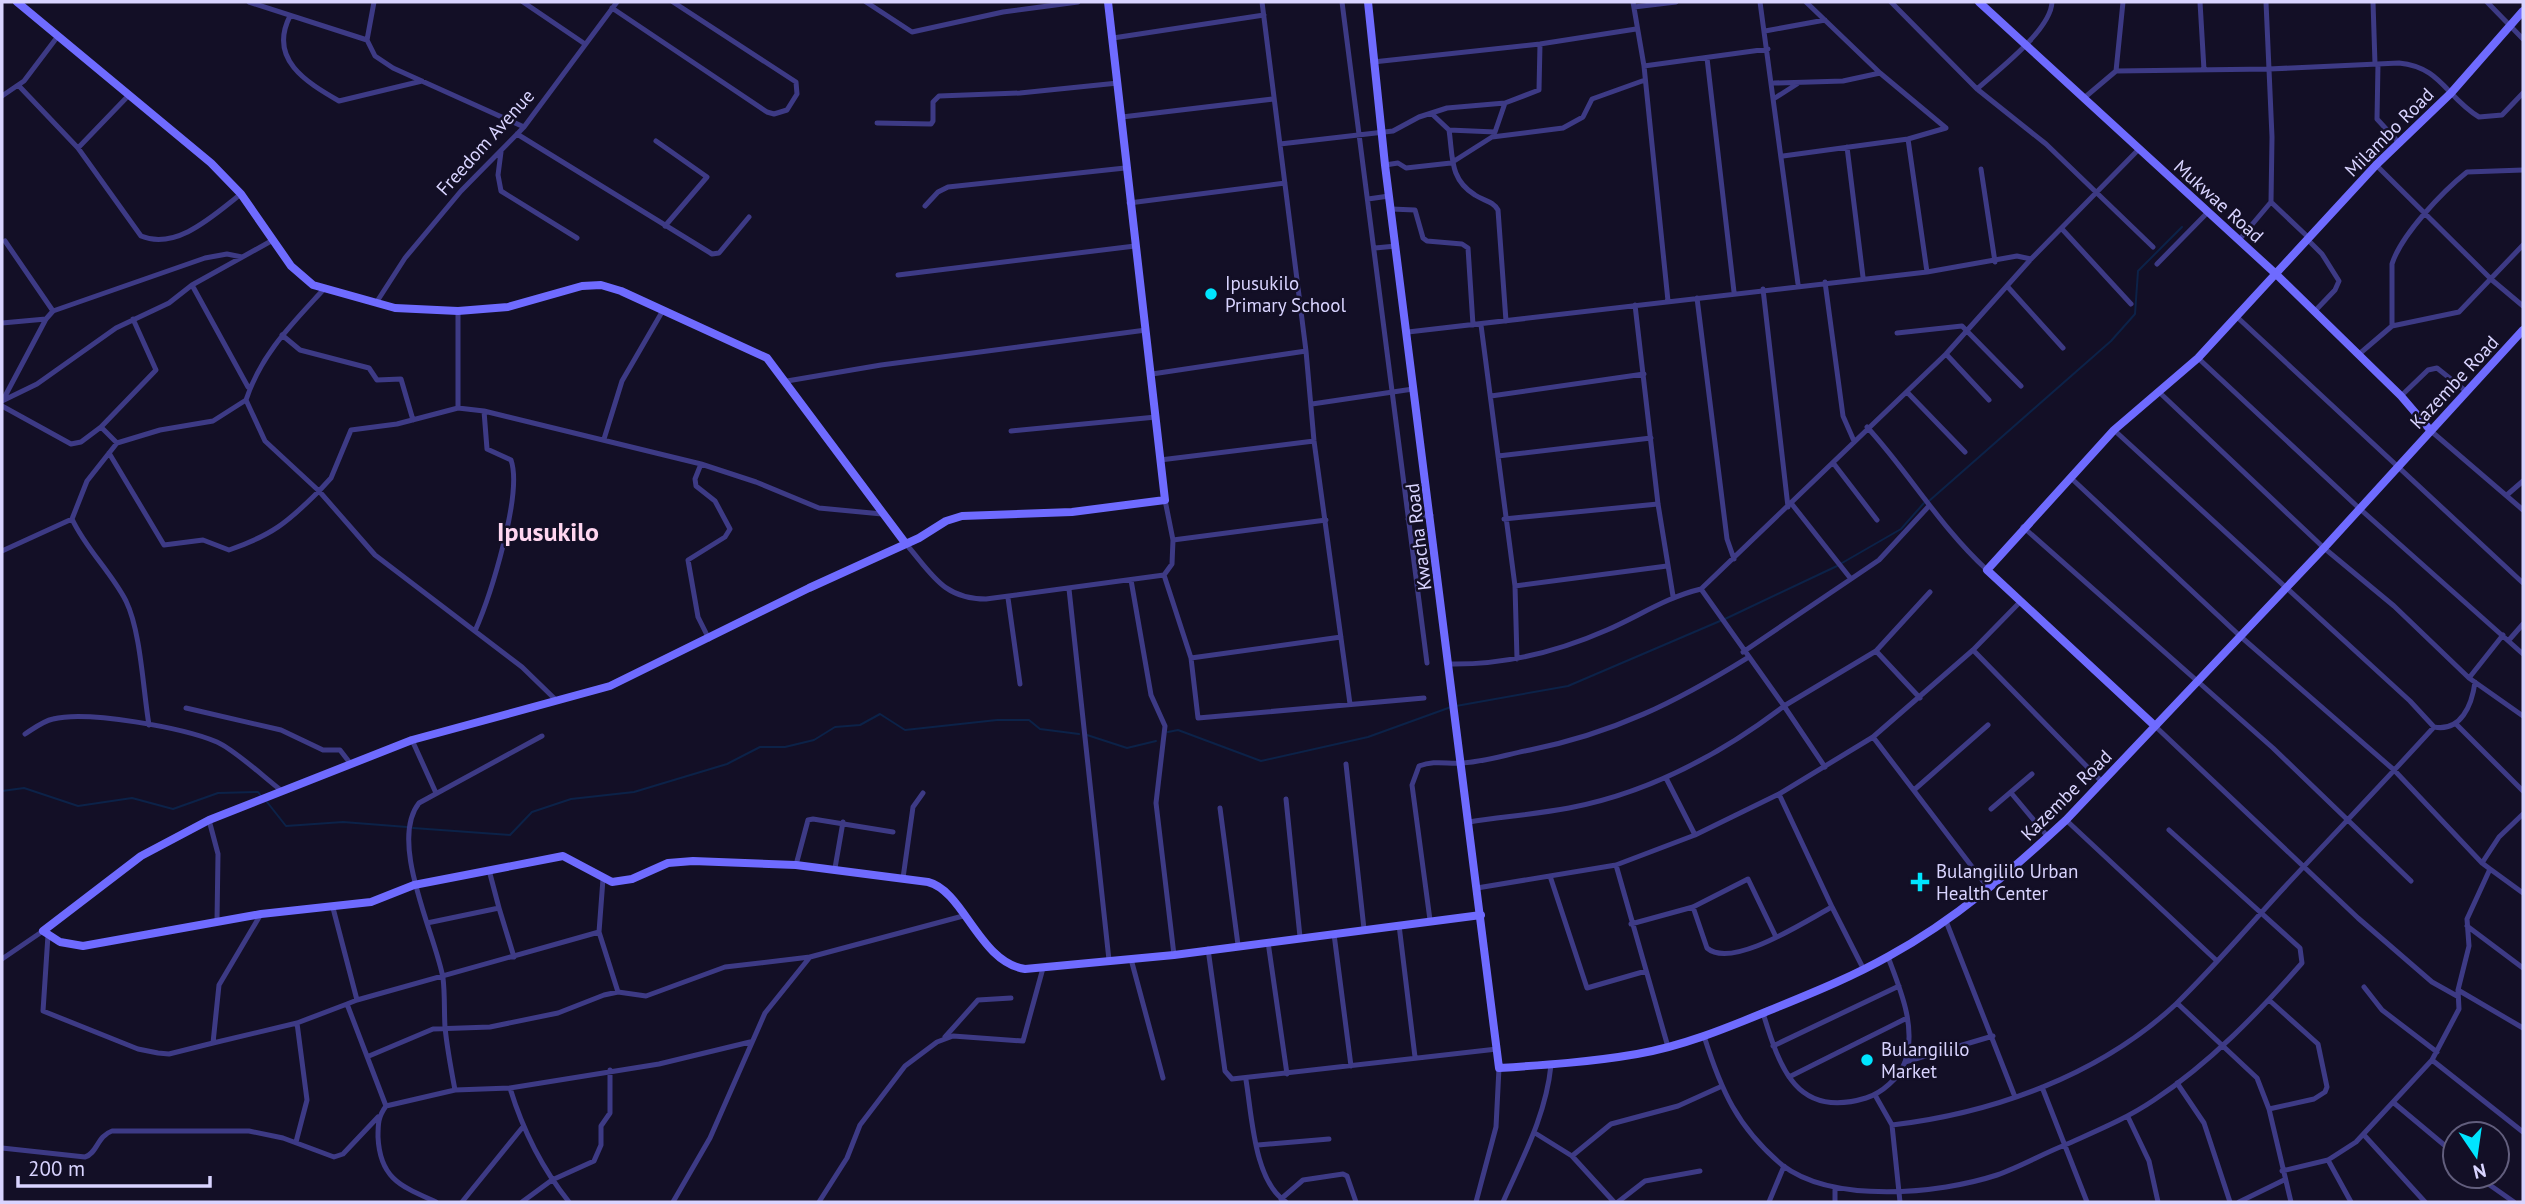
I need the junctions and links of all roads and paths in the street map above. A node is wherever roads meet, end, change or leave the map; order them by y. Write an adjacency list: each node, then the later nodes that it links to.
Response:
1 (17, 2): 32 (street)
2 (249, 2): 27 (street)
3 (374, 2): 35 (street)
4 (523, 2): 36 (street)
5 (673, 2): 23 (street)
6 (866, 2): 7 (street)
7 (1078, 2)
8 (1108, 2): 33 (street)
9 (1262, 2): 26 (street)
10 (1342, 2): 72 (street)
11 (1368, 2): 41 (street, Kwacha Road)
12 (1676, 2): 24 (street)
13 (1760, 2): 31 (street)
14 (1806, 2): 28 (street)
15 (1891, 2): 54 (street)
16 (1979, 2): 38 (street, Mukwae Road)
17 (2052, 2): 38 (street)
18 (2123, 2): 46 (street)
19 (2200, 2): 45 (street)
20 (2266, 2): 44 (street)
21 (2373, 2): 42 (street)
22 (2487, 2): 29 (street)
23 (614, 5): 36 (street, Freedom Avenue)
24 (1633, 5): 30 (street)
25 (2523, 11): 29 (street, Milambo Road)
26 (1264, 15): 33 (street); 61 (street)
27 (290, 16): 35 (street); 49 (street)
28 (1825, 20): 31 (street); 47 (street)
29 (2510, 26): 34 (street); 55 (street, Milambo Road)
30 (1636, 29): 37 (street); 43 (street)
31 (1765, 30): 39 (street)
32 (58, 36): 53 (street); 57 (street)
33 (1113, 38): 51 (street)
34 (2523, 39)
35 (367, 40): 49 (street)
36 (585, 44): 68 (street, Freedom Avenue)
37 (1540, 44): 41 (street); 63 (street)
38 (2025, 45): 54 (street); 59 (street, Mukwae Road)
39 (1768, 50): 40 (street); 52 (street)
40 (1707, 58): 43 (street); 128 (street)
41 (1373, 62): 70 (street, Kwacha Road)
42 (2376, 64): 44 (street); 55 (street); 77 (street)
43 (1644, 66): 48 (street)
44 (2269, 69): 45 (street); 94 (street)
45 (2204, 70): 46 (street)
46 (2116, 71): 59 (street)
47 (1880, 73): 50 (street); 74 (street)
48 (1645, 80): 73 (street); 130 (street)
49 (422, 81): 68 (street)
50 (1800, 82): 52 (street); 60 (street)
51 (1118, 83): 66 (street); 67 (street)
52 (1774, 83): 60 (street)
53 (19, 86): 58 (street); 79 (street)
54 (1977, 89): 90 (street)
55 (2451, 93): 62 (street); 77 (street, Milambo Road)
56 (2523, 93): 62 (street)
57 (129, 95): 79 (street); 91 (street)
58 (2, 96)
59 (2084, 97): 80 (street, Mukwae Road)
60 (1775, 98): 82 (street)
61 (1273, 99): 66 (street); 76 (street)
62 (2517, 101): 64 (street)
63 (1505, 103): 65 (street); 73 (street)
64 (2523, 105)
65 (1432, 114): 69 (street); 70 (street)
66 (1122, 117): 86 (street)
67 (877, 123)
68 (524, 127): 71 (street, Freedom Avenue)
69 (1449, 130): 73 (street); 83 (street)
70 (1382, 133): 72 (street); 84 (street, Kwacha Road)
71 (517, 134): 81 (street, Freedom Avenue); 101 (street)
72 (1360, 134): 76 (street); 93 (street)
73 (1492, 135): 83 (street)
74 (1908, 139): 78 (street); 117 (street)
75 (656, 141): 101 (street)
76 (1280, 144): 89 (street)
77 (2400, 144): 85 (street, Milambo Road)
78 (1847, 147): 82 (street); 120 (street)
79 (78, 149): 91 (street)
80 (2139, 149): 90 (street); 98 (street, Mukwae Road)
81 (501, 152): 103 (street); 131 (street, Freedom Avenue)
82 (1783, 156): 123 (street)
83 (1451, 163): 84 (street); 142 (street)
84 (1385, 165): 92 (street, Kwacha Road)
85 (2376, 165): 99 (street); 104 (street, Milambo Road)
86 (1125, 168): 95 (street); 96 (street)
87 (1981, 169): 115 (street)
88 (2523, 170): 99 (street)
89 (1285, 183): 95 (street); 154 (street)
90 (2097, 193): 102 (street); 111 (street)
91 (242, 194): 105 (street)
92 (1390, 196): 93 (street); 97 (street, Kwacha Road)
93 (1368, 199): 112 (street)
94 (2271, 202): 104 (street); 106 (street)
95 (1129, 203): 109 (street)
96 (925, 206)
97 (1391, 209): 110 (street, Kwacha Road); 145 (street)
98 (2208, 212): 106 (street, Mukwae Road); 116 (street)
99 (2425, 214): 121 (street); 146 (street)
100 (749, 217): 101 (street)
101 (665, 226)
102 (2062, 229): 114 (street); 132 (street)
103 (578, 238)
104 (2308, 239): 119 (street, Milambo Road); 138 (street)
105 (274, 240): 113 (street); 126 (street)
106 (2239, 240): 119 (street, Mukwae Road)
107 (5, 241): 135 (street)
108 (2523, 245): 121 (street)
109 (1135, 246): 118 (street); 148 (street)
110 (1396, 246): 112 (street); 150 (street, Kwacha Road)
111 (2153, 247)
112 (1375, 248): 167 (street)
113 (242, 257): 124 (street); 135 (street)
114 (2032, 259): 115 (street); 125 (street)
115 (1995, 261): 117 (street)
116 (2157, 264)
117 (1927, 272): 120 (street)
118 (898, 275)
119 (2277, 275): 138 (street, Mukwae Road); 139 (street, Milambo Road)
120 (1863, 277): 122 (street)
121 (2492, 280): 134 (street); 146 (street)
122 (1825, 282): 123 (street); 186 (street)
123 (1798, 284): 127 (street)
124 (192, 285): 141 (street); 162 (street)
125 (2007, 286): 147 (street); 153 (street)
126 (324, 289): 131 (street); 152 (street)
127 (1763, 289): 128 (street); 202 (street)
128 (1734, 292): 129 (street)
129 (1697, 299): 130 (street); 217 (street)
130 (1668, 301): 133 (street)
131 (376, 303): 136 (street)
132 (2131, 304)
133 (1635, 305): 142 (street); 159 (street)
134 (2523, 306)
135 (53, 311): 140 (street)
136 (458, 311): 137 (street); 174 (street)
137 (662, 312): 160 (street); 184 (street)
138 (2314, 312): 156 (street, Mukwae Road)
139 (2237, 317): 157 (street, Milambo Road); 194 (street)
140 (46, 319): 143 (street); 172 (street)
141 (133, 320): 172 (street); 178 (street)
142 (1506, 321): 144 (street)
143 (2, 323)
144 (1481, 325): 145 (street); 168 (street)
145 (1473, 326): 150 (street)
146 (2392, 326): 156 (street)
147 (1967, 329): 151 (street); 155 (street); 161 (street)
148 (1146, 330): 158 (street); 160 (street)
149 (2523, 330): 166 (street, Kazembe Road)
150 (1408, 332): 163 (street, Kwacha Road)
151 (1897, 333)
152 (282, 334): 162 (street); 177 (street)
153 (2063, 348)
154 (1306, 351): 158 (street); 173 (street)
155 (1947, 354): 164 (street); 171 (street)
156 (2358, 355): 169 (street, Mukwae Road)
157 (2198, 358): 165 (street, Milambo Road); 203 (street)
158 (1152, 374): 176 (street)
159 (1644, 374): 168 (street); 183 (street)
160 (787, 382): 205 (street)
161 (2021, 386)
162 (248, 387): 170 (street)
163 (1413, 389): 167 (street); 206 (street, Kwacha Road)
164 (1907, 392): 179 (street); 188 (street)
165 (2159, 392): 181 (street, Milambo Road); 215 (street)
166 (2467, 392): 169 (street); 182 (street, Kazembe Road)
167 (1393, 393): 173 (street); 208 (street)
168 (1491, 396): 190 (street)
169 (2401, 396): 182 (street, Mukwae Road)
170 (247, 400): 187 (street); 197 (street)
171 (1989, 400)
172 (2, 403): 178 (street)
173 (1312, 404): 185 (street)
174 (458, 408): 175 (street); 177 (street)
175 (484, 411): 184 (street); 233 (street)
176 (1156, 417): 180 (street); 191 (street)
177 (413, 420): 197 (street)
178 (101, 427): 187 (street)
179 (1867, 427): 186 (street); 200 (street)
180 (1012, 430)
181 (2115, 430): 195 (street, Milambo Road); 225 (street)
182 (2431, 431): 194 (street, Kazembe Road); 198 (street)
183 (1651, 438): 190 (street); 201 (street)
184 (604, 439): 192 (street)
185 (1314, 441): 191 (street); 210 (street)
186 (1854, 441): 193 (street)
187 (117, 443): 189 (street)
188 (1965, 452)
189 (109, 453): 197 (street); 207 (street)
190 (1498, 456): 209 (street)
191 (1160, 460): 199 (street)
192 (701, 464): 205 (street); 237 (street)
193 (1834, 464): 202 (street); 211 (street)
194 (2397, 466): 203 (street, Kazembe Road); 223 (street)
195 (2071, 478): 212 (street, Milambo Road); 235 (street)
196 (2523, 481): 198 (street)
197 (319, 491): 233 (street)
198 (2508, 495): 204 (street)
199 (1166, 499): 213 (street); 214 (street)
200 (1927, 503): 219 (street); 221 (street)
201 (1658, 504): 209 (street); 218 (street)
202 (1789, 505): 217 (street); 221 (street)
203 (2360, 509): 215 (street, Kazembe Road); 234 (street)
204 (2523, 510)
205 (882, 514): 214 (street)
206 (1431, 515): 208 (street); 247 (street, Kwacha Road)
207 (72, 519): 216 (street); 259 (street)
208 (1408, 519): 246 (street)
209 (1504, 519): 224 (street)
210 (1326, 520): 213 (street); 236 (street)
211 (1877, 520)
212 (2023, 527): 219 (street, Milambo Road); 248 (street)
213 (1172, 540): 220 (street)
214 (906, 544): 230 (street); 237 (street)
215 (2324, 548): 225 (street, Kazembe Road); 249 (street)
216 (2, 551)
217 (1734, 559): 227 (street)
218 (1667, 566): 224 (street); 229 (street)
219 (1987, 570): 231 (street)
220 (1164, 575): 222 (street); 243 (street)
221 (1851, 579): 241 (street)
222 (1131, 580): 226 (street); 334 (street)
223 (2523, 583)
224 (1515, 586): 245 (street)
225 (2286, 587): 235 (street, Kazembe Road); 262 (street)
226 (1069, 589): 230 (street); 340 (street)
227 (1701, 589): 229 (street); 241 (street)
228 (1930, 592): 240 (street)
229 (1673, 596): 245 (street)
230 (1008, 598): 250 (street)
231 (2020, 603): 239 (street); 261 (street)
232 (2523, 624): 238 (street)
233 (474, 631): 253 (street)
234 (2503, 635): 238 (street); 249 (street)
235 (2240, 636): 248 (street, Kazembe Road); 271 (street)
236 (1341, 637): 243 (street); 254 (street)
237 (709, 639): 253 (street)
238 (2509, 640): 242 (street)
239 (1973, 650): 252 (street); 274 (street)
240 (1876, 651): 252 (street); 255 (street)
241 (1743, 652): 244 (street)
242 (2523, 654)
243 (1191, 658): 254 (street)
244 (1747, 658): 255 (street); 267 (street)
245 (1517, 659): 247 (street)
246 (1427, 663)
247 (1449, 664): 267 (street, Kwacha Road)
248 (2196, 680): 261 (street, Kazembe Road); 286 (street)
249 (2472, 680): 257 (street); 258 (street)
250 (1020, 684)
251 (1424, 698): 254 (street)
252 (1920, 698): 265 (street)
253 (557, 701): 266 (street)
254 (1350, 704)
255 (1784, 706): 270 (street); 273 (street)
256 (186, 708): 268 (street)
257 (2523, 716)
258 (2456, 724): 262 (street); 277 (street)
259 (149, 725): 263 (street); 276 (street)
260 (1988, 725): 275 (street)
261 (2155, 726): 274 (street, Kazembe Road); 298 (street)
262 (2434, 727): 271 (street)
263 (25, 734)
264 (542, 736): 278 (street)
265 (1873, 737): 270 (street); 275 (street)
266 (412, 740): 268 (street); 278 (street)
267 (1462, 763): 290 (street, Kwacha Road); 318 (street)
268 (350, 764): 276 (street)
269 (1346, 764): 325 (street)
270 (1825, 767): 280 (street)
271 (2394, 771): 286 (street); 295 (street)
272 (2032, 774): 281 (street)
273 (1666, 778): 290 (street); 293 (street)
274 (2102, 781): 288 (street, Kazembe Road)
275 (1914, 790): 308 (street)
276 (282, 791): 287 (street)
277 (2523, 791)
278 (436, 793): 306 (street)
279 (923, 793): 303 (street)
280 (1779, 793): 293 (street); 311 (street)
281 (2012, 794): 284 (street); 294 (street)
282 (1286, 799): 329 (street)
283 (1220, 808): 332 (street)
284 (1992, 809)
285 (2523, 814): 295 (street)
286 (2350, 819): 298 (street); 305 (street)
287 (209, 820): 319 (street); 327 (street)
288 (2066, 820): 294 (street, Kazembe Road); 341 (street)
289 (844, 822): 292 (street); 296 (street); 299 (street)
290 (1469, 822): 307 (street, Kwacha Road)
291 (2169, 830): 315 (street)
292 (893, 832)
293 (1695, 835): 297 (street)
294 (2048, 837): 308 (street, Kazembe Road)
295 (2482, 863): 300 (street)
296 (796, 865): 299 (street); 304 (street)
297 (1616, 865): 302 (street); 322 (street)
298 (2304, 867): 315 (street); 350 (street)
299 (835, 868): 303 (street)
300 (2490, 869): 309 (street); 324 (street)
301 (489, 870): 304 (street); 306 (street); 313 (street)
302 (1550, 876): 307 (street); 345 (street)
303 (903, 878): 317 (street)
304 (603, 879): 326 (street)
305 (2411, 881)
306 (414, 885): 312 (street); 321 (street)
307 (1478, 888): 316 (street, Kwacha Road)
308 (1989, 888): 320 (street, Kazembe Road)
309 (2523, 893)
310 (1693, 907): 322 (street); 330 (street); 330 (street)
311 (1832, 907): 330 (street); 343 (street)
312 (333, 908): 314 (street); 352 (street)
313 (499, 908): 321 (street); 335 (street)
314 (261, 914): 319 (street); 365 (street)
315 (2260, 914): 341 (street); 353 (street)
316 (1481, 915): 318 (street); 369 (street, Kwacha Road)
317 (963, 916): 336 (street); 342 (street)
318 (1430, 920): 323 (street)
319 (217, 921): 327 (street)
320 (1946, 921): 337 (street, Kazembe Road); 362 (street)
321 (427, 923): 346 (street)
322 (1631, 924): 345 (street)
323 (1399, 925): 325 (street); 372 (street)
324 (2466, 925): 344 (street); 350 (street)
325 (1364, 929): 328 (street)
326 (599, 932): 335 (street); 349 (street)
327 (46, 933): 339 (street); 365 (street)
328 (1334, 934): 329 (street); 376 (street)
329 (1300, 937): 331 (street)
330 (1776, 937)
331 (1268, 942): 332 (street); 379 (street)
332 (1238, 945): 333 (street)
333 (1208, 949): 334 (street); 382 (street)
334 (1174, 955): 338 (street)
335 (514, 957): 346 (street)
336 (810, 957): 349 (street); 364 (street)
337 (1888, 957): 343 (street, Kazembe Road); 347 (street)
338 (1131, 958): 340 (street); 381 (street)
339 (2, 959)
340 (1109, 960): 342 (street)
341 (2217, 961): 354 (street)
342 (1043, 968): 363 (street)
343 (1863, 968): 356 (street, Kazembe Road)
344 (2523, 968)
345 (1646, 971): 368 (street)
346 (443, 978): 352 (street); 359 (street)
347 (1899, 986): 357 (street); 367 (street)
348 (2364, 987): 370 (street)
349 (618, 992): 359 (street)
350 (2458, 993): 360 (street); 370 (street)
351 (1011, 998): 363 (street)
352 (357, 1000): 355 (street)
353 (2269, 1000): 366 (street); 392 (street)
354 (2177, 1003): 366 (street); 385 (street)
355 (347, 1004): 358 (street); 371 (street)
356 (1763, 1013): 361 (street, Kazembe Road); 367 (street)
357 (1907, 1018): 374 (street); 380 (street)
358 (297, 1023): 365 (street); 401 (street)
359 (445, 1028): 371 (street); 387 (street)
360 (2523, 1028)
361 (1703, 1036): 368 (street, Kazembe Road); 384 (street)
362 (1993, 1036): 374 (street); 389 (street)
363 (945, 1037): 423 (street)
364 (750, 1042): 378 (street); 422 (street)
365 (213, 1043)
366 (2223, 1045): 383 (street); 392 (street)
367 (1773, 1046): 380 (street)
368 (1668, 1047): 375 (street, Kazembe Road)
369 (1497, 1049): 372 (street); 377 (street, Kwacha Road)
370 (2437, 1052): 373 (street)
371 (369, 1056): 391 (street)
372 (1415, 1057): 376 (street)
373 (2432, 1059): 390 (street); 397 (street)
374 (1905, 1062): 388 (street)
375 (1551, 1065): 377 (street, Kazembe Road); 398 (street)
376 (1351, 1066): 379 (street)
377 (1499, 1068): 417 (street)
378 (610, 1070): 386 (street); 412 (street)
379 (1287, 1074): 382 (street)
380 (1789, 1077): 388 (street)
381 (1163, 1078)
382 (1246, 1080): 404 (street)
383 (2177, 1083): 394 (street); 433 (street)
384 (1720, 1087): 406 (street); 408 (street)
385 (2042, 1087): 389 (street); 403 (street)
386 (510, 1088): 387 (street); 396 (street)
387 (454, 1090): 391 (street)
388 (1875, 1095): 395 (street)
389 (2015, 1097): 395 (street)
390 (2394, 1103): 399 (street); 402 (street)
391 (386, 1106): 393 (street)
392 (2269, 1109): 410 (street)
393 (378, 1117): 401 (street); 418 (street)
394 (2128, 1117): 403 (street); 432 (street)
395 (1892, 1125): 415 (street)
396 (522, 1128): 412 (street); 419 (street)
397 (2523, 1132)
398 (1535, 1133): 406 (street); 426 (street)
399 (2364, 1135): 407 (street); 437 (street)
400 (1329, 1139): 404 (street)
401 (296, 1142): 405 (street)
402 (2441, 1142)
403 (2065, 1144): 415 (street); 431 (street)
404 (1258, 1145): 416 (street)
405 (2, 1148)
406 (1572, 1156): 427 (street)
407 (2328, 1160): 410 (street); 436 (street)
408 (1783, 1166): 413 (street); 428 (street)
409 (1700, 1171): 427 (street)
410 (2282, 1171): 411 (street)
411 (2284, 1180): 434 (street); 435 (street)
412 (552, 1181): 420 (street); 421 (street)
413 (1835, 1189): 415 (street); 429 (street)
414 (2497, 1190): 438 (street)
415 (1898, 1191): 430 (street)
416 (1283, 1200): 424 (street)
417 (1476, 1200): 425 (street)
418 (436, 1202)
419 (462, 1202)
420 (522, 1202)
421 (569, 1202)
422 (673, 1202)
423 (819, 1202)
424 (1356, 1202)
425 (1470, 1202)
426 (1503, 1202)
427 (1616, 1202)
428 (1769, 1202)
429 (1835, 1202)
430 (1900, 1202)
431 (2087, 1202)
432 (2158, 1202)
433 (2230, 1202)
434 (2239, 1202)
435 (2291, 1202)
436 (2351, 1202)
437 (2425, 1202)
438 (2514, 1202)

